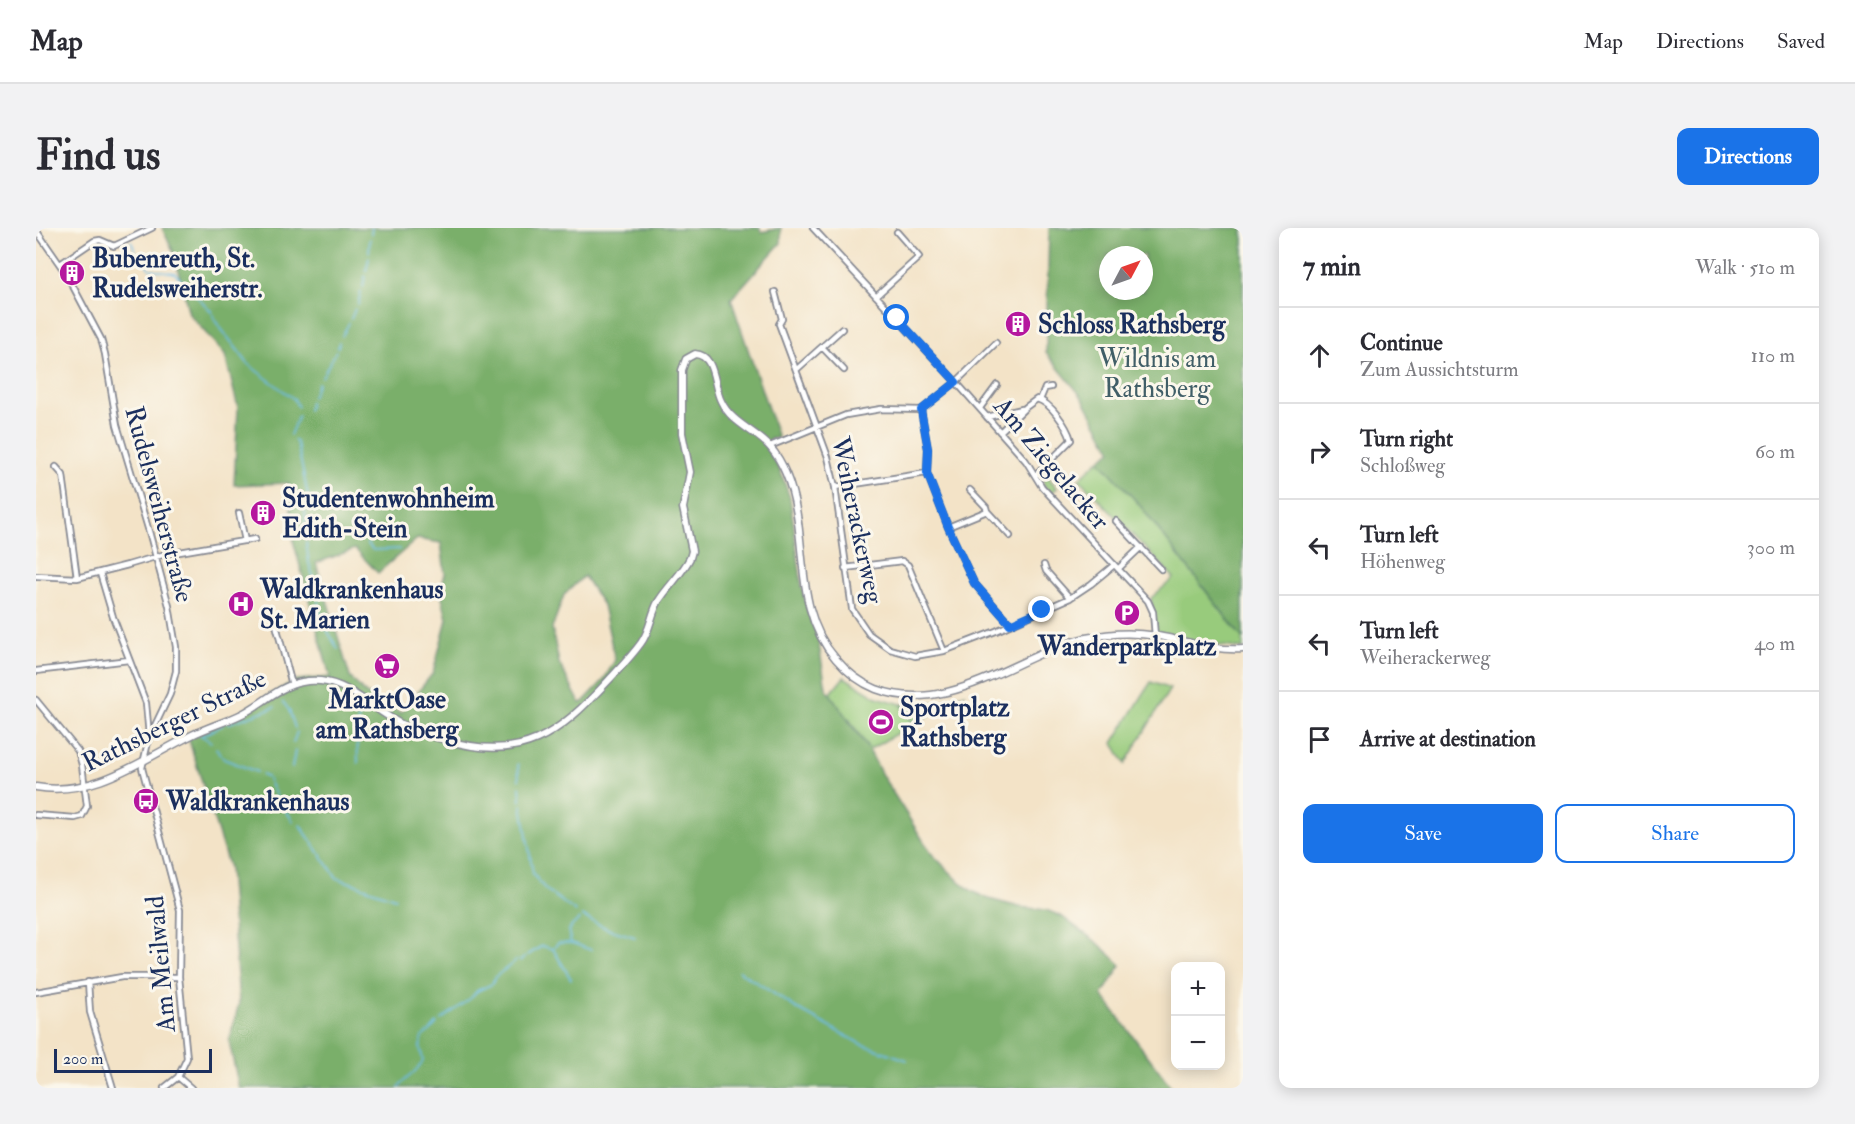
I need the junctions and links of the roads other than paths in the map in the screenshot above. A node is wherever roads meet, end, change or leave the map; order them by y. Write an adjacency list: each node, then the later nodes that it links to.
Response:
1 (152, 228): 5 (street)
2 (813, 228): 7 (street, Am Ziegelacker)
3 (36, 230): 5 (street, Rudelsweiherstraße)
4 (897, 232): 7 (street)
5 (60, 264): 37 (street, Rudelsweiherstraße)
6 (775, 292): 11 (street, Weiherackerweg)
7 (876, 296): 13 (street, Am Ziegelacker)
8 (842, 329): 10 (street)
9 (996, 343): 13 (street)
10 (822, 347): 11 (street); 12 (street)
11 (796, 370): 21 (street, Weiherackerweg)
12 (844, 370)
13 (956, 382): 18 (street, Am Ziegelacker); 19 (street)
14 (998, 385): 18 (street)
15 (1051, 387): 16 (street)
16 (1040, 400): 17 (street); 26 (street)
17 (1026, 407): 20 (street); 22 (street)
18 (980, 408): 20 (street, Am Ziegelacker)
19 (921, 410): 21 (street); 25 (street)
20 (987, 417): 22 (street, Am Ziegelacker)
21 (818, 426): 23 (street); 27 (street, Weiherackerweg)
22 (1000, 432): 26 (street, Am Ziegelacker)
23 (770, 446): 48 (street); 53 (street, Rathsberger Straße)
24 (56, 467): 44 (street)
25 (927, 473): 27 (street); 32 (street)
26 (1036, 475): 39 (street, Am Ziegelacker)
27 (835, 487): 40 (street, Weiherackerweg)
28 (970, 490): 29 (street)
29 (987, 511): 32 (street); 33 (street)
30 (239, 513): 35 (street)
31 (1116, 521): 36 (street, Am Ziegelacker)
32 (948, 527): 47 (street)
33 (1010, 536)
34 (255, 539): 35 (street)
35 (244, 541): 37 (street)
36 (1141, 547): 39 (street); 41 (street, Am Ziegelacker)
37 (156, 556): 42 (street); 55 (street, Rudelsweiherstraße)
38 (1044, 565): 45 (street)
39 (1116, 567): 45 (street, Weiherackerweg); 48 (street, Am Ziegelacker)
40 (845, 568): 50 (street, Weiherackerweg); 50 (street)
41 (1161, 569)
42 (100, 573): 44 (street); 51 (street)
43 (36, 576): 44 (street)
44 (77, 578)
45 (1070, 598): 47 (street, Weiherackerweg)
46 (275, 621): 53 (street, Rathsberger Straße)
47 (1010, 624): 50 (street, Weiherackerweg)
48 (1155, 636): 49 (street)
49 (1243, 650)
50 (944, 651)
51 (129, 660): 52 (street); 55 (street)
52 (36, 671)
53 (292, 685): 56 (street, Rathsberger Straße)
54 (36, 700): 58 (street)
55 (149, 738): 56 (street, Rudelsweiherstraße)
56 (143, 760): 58 (street, Rathsberger Straße); 60 (street, Am Meilwald)
57 (36, 787): 58 (street, Rathsberger Straße)
58 (83, 787): 59 (street)
59 (36, 814)
60 (179, 977): 61 (street); 63 (street, Am Meilwald)
61 (88, 982): 62 (street); 64 (street)
62 (36, 992)
63 (178, 1077): 65 (street); 66 (street)
64 (113, 1088)
65 (164, 1088)
66 (191, 1088)

